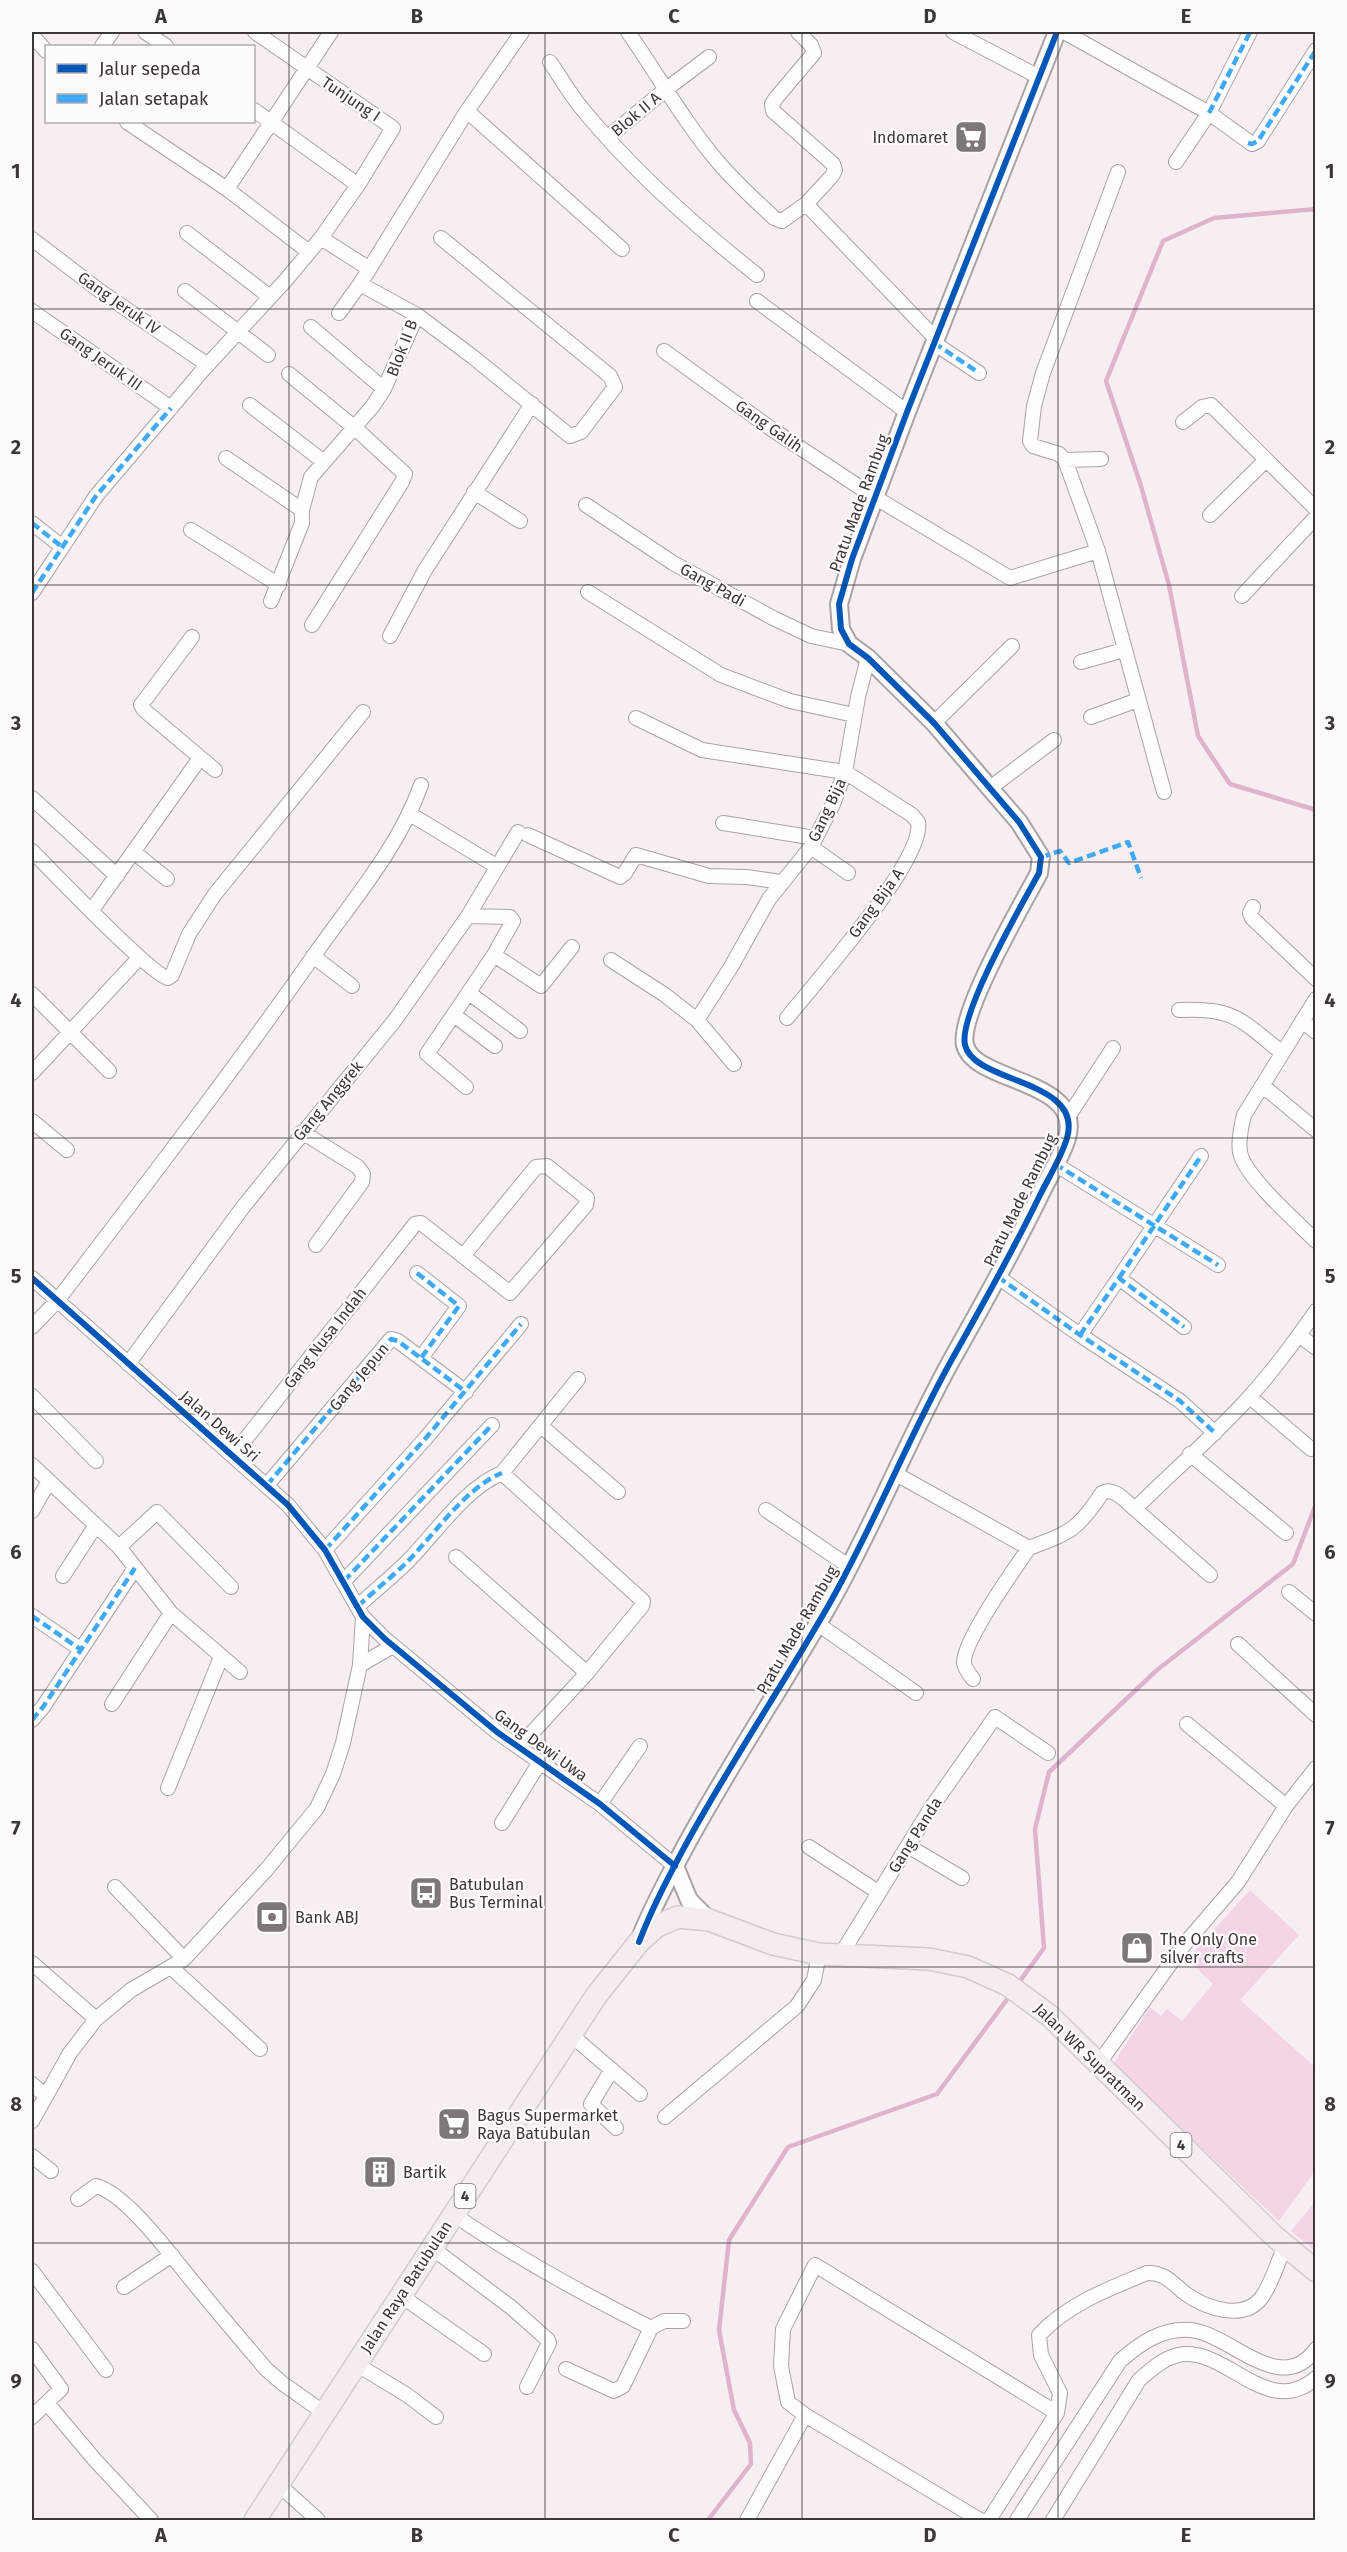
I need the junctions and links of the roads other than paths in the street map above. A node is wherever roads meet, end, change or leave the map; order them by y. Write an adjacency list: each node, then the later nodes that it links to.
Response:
1 (112, 32): 13 (street)
2 (145, 32): 14 (street)
3 (255, 32): 19 (street, Tunjung I)
4 (331, 32): 19 (street)
5 (522, 32): 23 (street)
6 (628, 32): 21 (street)
7 (798, 32): 32 (street)
8 (953, 32): 20 (street)
9 (1057, 32): 20 (street, Pratu Made Rambug)
10 (1064, 32): 24 (street)
11 (1250, 32): 24 (street)
12 (32, 35): 15 (street)
13 (103, 45)
14 (164, 45)
15 (45, 50)
16 (1316, 50): 24 (street)
17 (709, 57): 21 (street, Blok II A)
18 (550, 62): 27 (street)
19 (307, 69): 26 (street); 30 (street, Tunjung I)
20 (1039, 77): 50 (street, Pratu Made Rambug)
21 (665, 90): 27 (street, Blok II A); 32 (street)
22 (255, 111): 26 (street)
23 (467, 111): 37 (street); 39 (street)
24 (1209, 113): 28 (street)
25 (129, 123): 31 (street)
26 (272, 123): 30 (street); 31 (street)
27 (607, 138): 40 (street)
28 (1176, 162)
29 (1118, 172): 65 (street)
30 (358, 185): 34 (street)
31 (227, 189): 38 (street)
32 (806, 204): 50 (street)
33 (187, 233): 43 (street)
34 (321, 238): 38 (street); 39 (street)
35 (441, 238): 57 (street)
36 (32, 239): 53 (street, Gang Jeruk IV)
37 (622, 249)
38 (309, 252): 43 (street)
39 (368, 268): 41 (street)
40 (757, 275)
41 (360, 284): 46 (street); 47 (street, Blok II B)
42 (185, 291): 49 (street)
43 (270, 297): 49 (street)
44 (757, 301): 60 (street)
45 (32, 311): 59 (street, Gang Jeruk III)
46 (339, 313)
47 (417, 315): 56 (street, Blok II B); 57 (street)
48 (311, 327): 56 (street)
49 (238, 332): 52 (street); 53 (street)
50 (935, 341): 54 (street); 60 (street, Pratu Made Rambug)
51 (664, 351): 69 (street, Gang Galih)
52 (268, 355)
53 (208, 365): 59 (street)
54 (979, 373)
55 (289, 374): 62 (street)
56 (384, 389): 62 (street, Blok II B)
57 (532, 404): 68 (street)
58 (250, 405): 67 (street)
59 (171, 408): 78 (street)
60 (907, 412): 69 (street, Pratu Made Rambug)
61 (1183, 422): 66 (street)
62 (355, 428): 67 (street, Blok II B); 85 (street)
63 (226, 458): 72 (street)
64 (1101, 459): 65 (street)
65 (1065, 460): 79 (street)
66 (1266, 460): 71 (street); 73 (street)
67 (324, 462): 72 (street, Blok II B)
68 (474, 492): 75 (street); 86 (street)
69 (876, 498): 79 (street, Gang Galih); 88 (street, Pratu Made Rambug)
70 (586, 505): 88 (street, Gang Padi)
71 (1316, 509)
72 (302, 510): 80 (street, Blok II B)
73 (1210, 515)
74 (1316, 517): 83 (street)
75 (520, 521)
76 (32, 523): 78 (street)
77 (191, 530): 80 (street)
78 (61, 546): 82 (street)
79 (1098, 551): 90 (street)
80 (279, 585): 84 (street, Blok II B)
81 (588, 592): 95 (street)
82 (32, 593)
83 (1242, 596)
84 (272, 601)
85 (312, 625)
86 (390, 636)
87 (192, 637): 100 (street)
88 (849, 644): 91 (street, Pratu Made Rambug)
89 (1012, 646): 98 (street)
90 (1124, 650): 92 (street); 93 (street)
91 (868, 658): 95 (street, Gang Bija); 98 (street, Pratu Made Rambug)
92 (1081, 662)
93 (1138, 700): 96 (street); 105 (street)
94 (363, 712): 123 (street)
95 (854, 715): 102 (street, Gang Bija)
96 (1091, 717)
97 (636, 718): 102 (street)
98 (934, 723): 104 (street, Pratu Made Rambug)
99 (1054, 740): 104 (street)
100 (200, 758): 101 (street); 111 (street)
101 (215, 770)
102 (845, 772): 109 (street, Gang Bija); 132 (street, Gang Bija A)
103 (421, 785): 107 (street)
104 (990, 788): 146 (street, Pratu Made Rambug)
105 (1164, 792)
106 (32, 798): 114 (street)
107 (411, 814): 112 (street); 122 (street)
108 (723, 823): 109 (street)
109 (813, 843): 113 (street); 116 (street, Gang Bija)
110 (32, 851): 118 (street)
111 (135, 853): 114 (street); 115 (street)
112 (496, 866): 116 (street, Gang Anggrek); 119 (street, Gang Anggrek)
113 (848, 873)
114 (117, 876): 118 (street)
115 (167, 879)
116 (780, 882): 133 (street, Gang Bija)
117 (1253, 907): 125 (street)
118 (92, 910): 123 (street)
119 (468, 916): 121 (street); 149 (street, Gang Anggrek)
120 (572, 947): 121 (street)
121 (494, 955): 127 (street)
122 (313, 957): 126 (street); 162 (street)
123 (140, 958): 137 (street)
124 (611, 960): 133 (street)
125 (1316, 979)
126 (352, 986)
127 (469, 993): 131 (street); 135 (street)
128 (32, 994): 137 (street)
129 (1316, 999): 134 (street)
130 (1179, 1010): 140 (street)
131 (454, 1015): 138 (street); 145 (street)
132 (787, 1018)
133 (697, 1020): 141 (street)
134 (1302, 1021): 136 (street); 140 (street)
135 (520, 1031)
136 (1316, 1032)
137 (68, 1033): 142 (street); 143 (street)
138 (495, 1046)
139 (1113, 1048): 146 (street)
140 (1281, 1052): 144 (street)
141 (734, 1064)
142 (109, 1071)
143 (32, 1073)
144 (1263, 1086): 148 (street); 154 (street)
145 (466, 1087)
146 (1068, 1117): 152 (street, Pratu Made Rambug)
147 (32, 1121): 150 (street)
148 (1316, 1130)
149 (302, 1132): 155 (street); 171 (street, Gang Anggrek)
150 (67, 1150)
151 (1201, 1156): 153 (street)
152 (1055, 1164): 153 (street); 159 (street, Pratu Made Rambug)
153 (1155, 1227): 157 (street); 161 (street)
154 (1316, 1241)
155 (316, 1245)
156 (463, 1256): 156 (street); 181 (street, Gang Nusa Indah)
157 (1218, 1265)
158 (417, 1272): 170 (street)
159 (998, 1276): 167 (street); 185 (street, Pratu Made Rambug)
160 (32, 1278): 162 (street, Jalan Dewi Sri)
161 (1119, 1278): 165 (street); 167 (street)
162 (57, 1301): 166 (street); 171 (street, Jalan Dewi Sri)
163 (1316, 1311): 168 (street)
164 (521, 1323): 173 (street)
165 (1184, 1327)
166 (32, 1328)
167 (1080, 1335): 178 (street)
168 (1299, 1335): 169 (street); 175 (street)
169 (1316, 1348)
170 (421, 1358): 173 (street, Gang Jepun); 187 (street, Gang Jepun)
171 (128, 1364): 181 (street, Jalan Dewi Sri)
172 (578, 1379): 177 (street)
173 (466, 1392): 196 (street)
174 (32, 1396): 182 (street)
175 (1250, 1397): 178 (street); 179 (street)
176 (492, 1425): 202 (street)
177 (541, 1426): 184 (street); 188 (street)
178 (1215, 1433): 180 (street)
179 (1311, 1449)
180 (1190, 1454): 189 (street); 193 (street)
181 (233, 1455): 187 (street, Jalan Dewi Sri)
182 (96, 1461)
183 (32, 1465): 186 (street)
184 (502, 1473): 205 (street); 216 (street)
185 (896, 1474): 195 (street); 198 (street, Pratu Made Rambug)
186 (49, 1481): 191 (street); 192 (street)
187 (267, 1485): 196 (street, Jalan Dewi Sri)
188 (618, 1492)
189 (1135, 1509): 195 (street); 200 (street)
190 (766, 1510): 198 (street)
191 (32, 1511)
192 (96, 1525): 194 (street); 201 (street)
193 (1286, 1533)
194 (119, 1547): 199 (street); 203 (street)
195 (1029, 1548): 217 (street)
196 (325, 1550): 202 (street, Jalan Dewi Sri)
197 (456, 1557): 216 (street)
198 (850, 1567): 209 (street, Pratu Made Rambug)
199 (135, 1568): 206 (street); 212 (street)
200 (1210, 1575)
201 (63, 1576)
202 (344, 1581): 205 (street, Jalan Dewi Sri)
203 (231, 1587)
204 (1289, 1592): 207 (street)
205 (361, 1611): 211 (street, Gang Dewi Uwa); 214 (street)
206 (171, 1613): 213 (street); 219 (street)
207 (1316, 1614)
208 (32, 1616): 212 (street)
209 (818, 1624): 218 (street); 234 (street, Pratu Made Rambug)
210 (1238, 1644): 220 (street)
211 (393, 1646): 214 (street); 224 (street, Gang Dewi Uwa)
212 (80, 1649): 221 (street)
213 (221, 1657): 215 (street); 228 (street)
214 (360, 1665): 242 (street)
215 (240, 1672)
216 (587, 1673): 224 (street)
217 (973, 1678)
218 (916, 1693)
219 (112, 1704)
220 (1316, 1715)
221 (32, 1720)
222 (1187, 1724): 230 (street)
223 (640, 1746): 229 (street)
224 (519, 1747): 226 (street, Gang Dewi Uwa)
225 (1048, 1753): 233 (street, Gang Panda)
226 (540, 1761): 229 (street, Gang Dewi Uwa); 231 (street)
227 (1316, 1768): 230 (street)
228 (168, 1788)
229 (600, 1804): 234 (street, Gang Dewi Uwa)
230 (1286, 1806): 248 (street)
231 (502, 1822)
232 (808, 1846): 237 (street)
233 (908, 1846): 235 (street); 237 (street, Gang Panda)
234 (675, 1866): 238 (street); 239 (street, Pratu Made Rambug)
235 (962, 1878)
236 (115, 1887): 242 (street)
237 (878, 1892): 241 (street, Gang Panda)
238 (709, 1920): 239 (highway, Jalan Raya Batubulan / 4); 240 (highway, Jalan WR Supratman / 4)
239 (639, 1942): 246 (highway, Jalan Raya Batubulan / 4)
240 (819, 1954): 241 (highway, Jalan WR Supratman / 4); 253 (street)
241 (840, 1956): 248 (highway, Jalan WR Supratman / 4)
242 (184, 1959): 244 (street)
243 (32, 1963): 245 (street)
244 (172, 1968): 245 (street); 247 (street)
245 (96, 2019): 252 (street)
246 (570, 2035): 249 (street); 259 (highway, Jalan Raya Batubulan / 4)
247 (260, 2049)
248 (1099, 2062): 260 (highway, Jalan WR Supratman / 4)
249 (611, 2070): 251 (street); 255 (street)
250 (32, 2084): 252 (street)
251 (640, 2094)
252 (46, 2096): 254 (street)
253 (665, 2117)
254 (32, 2121)
255 (616, 2127)
256 (32, 2156): 257 (street)
257 (51, 2171)
258 (78, 2199): 262 (street)
259 (453, 2214): 261 (highway, Jalan Raya Batubulan / 4); 268 (street)
260 (1285, 2246): 264 (highway, Jalan WR Supratman / 4); 279 (street)
261 (432, 2248): 266 (highway, Jalan Raya Batubulan / 4); 276 (street)
262 (172, 2255): 265 (street); 278 (street)
263 (32, 2271): 274 (street)
264 (1316, 2271)
265 (124, 2287)
266 (400, 2295): 271 (street); 272 (highway, Jalan Raya Batubulan / 4)
267 (683, 2321): 268 (street)
268 (651, 2328): 273 (street)
269 (32, 2349): 277 (street)
270 (1316, 2349): 290 (street)
271 (484, 2355)
272 (356, 2364): 278 (highway, Jalan Raya Batubulan / 4); 282 (street)
273 (566, 2369)
274 (106, 2370)
275 (1316, 2378): 291 (street)
276 (527, 2387)
277 (47, 2403): 281 (street); 284 (street)
278 (323, 2412): 283 (highway, Jalan Raya Batubulan / 4)
279 (1057, 2413): 280 (street); 289 (street)
280 (805, 2415): 287 (street); 288 (street)
281 (32, 2417)
282 (436, 2417)
283 (278, 2484): 285 (highway, Jalan Raya Batubulan / 4); 286 (street)
284 (152, 2520)
285 (255, 2520)
286 (318, 2520)
287 (747, 2520)
288 (980, 2520)
289 (989, 2520)
290 (1017, 2520)
291 (1053, 2520)

